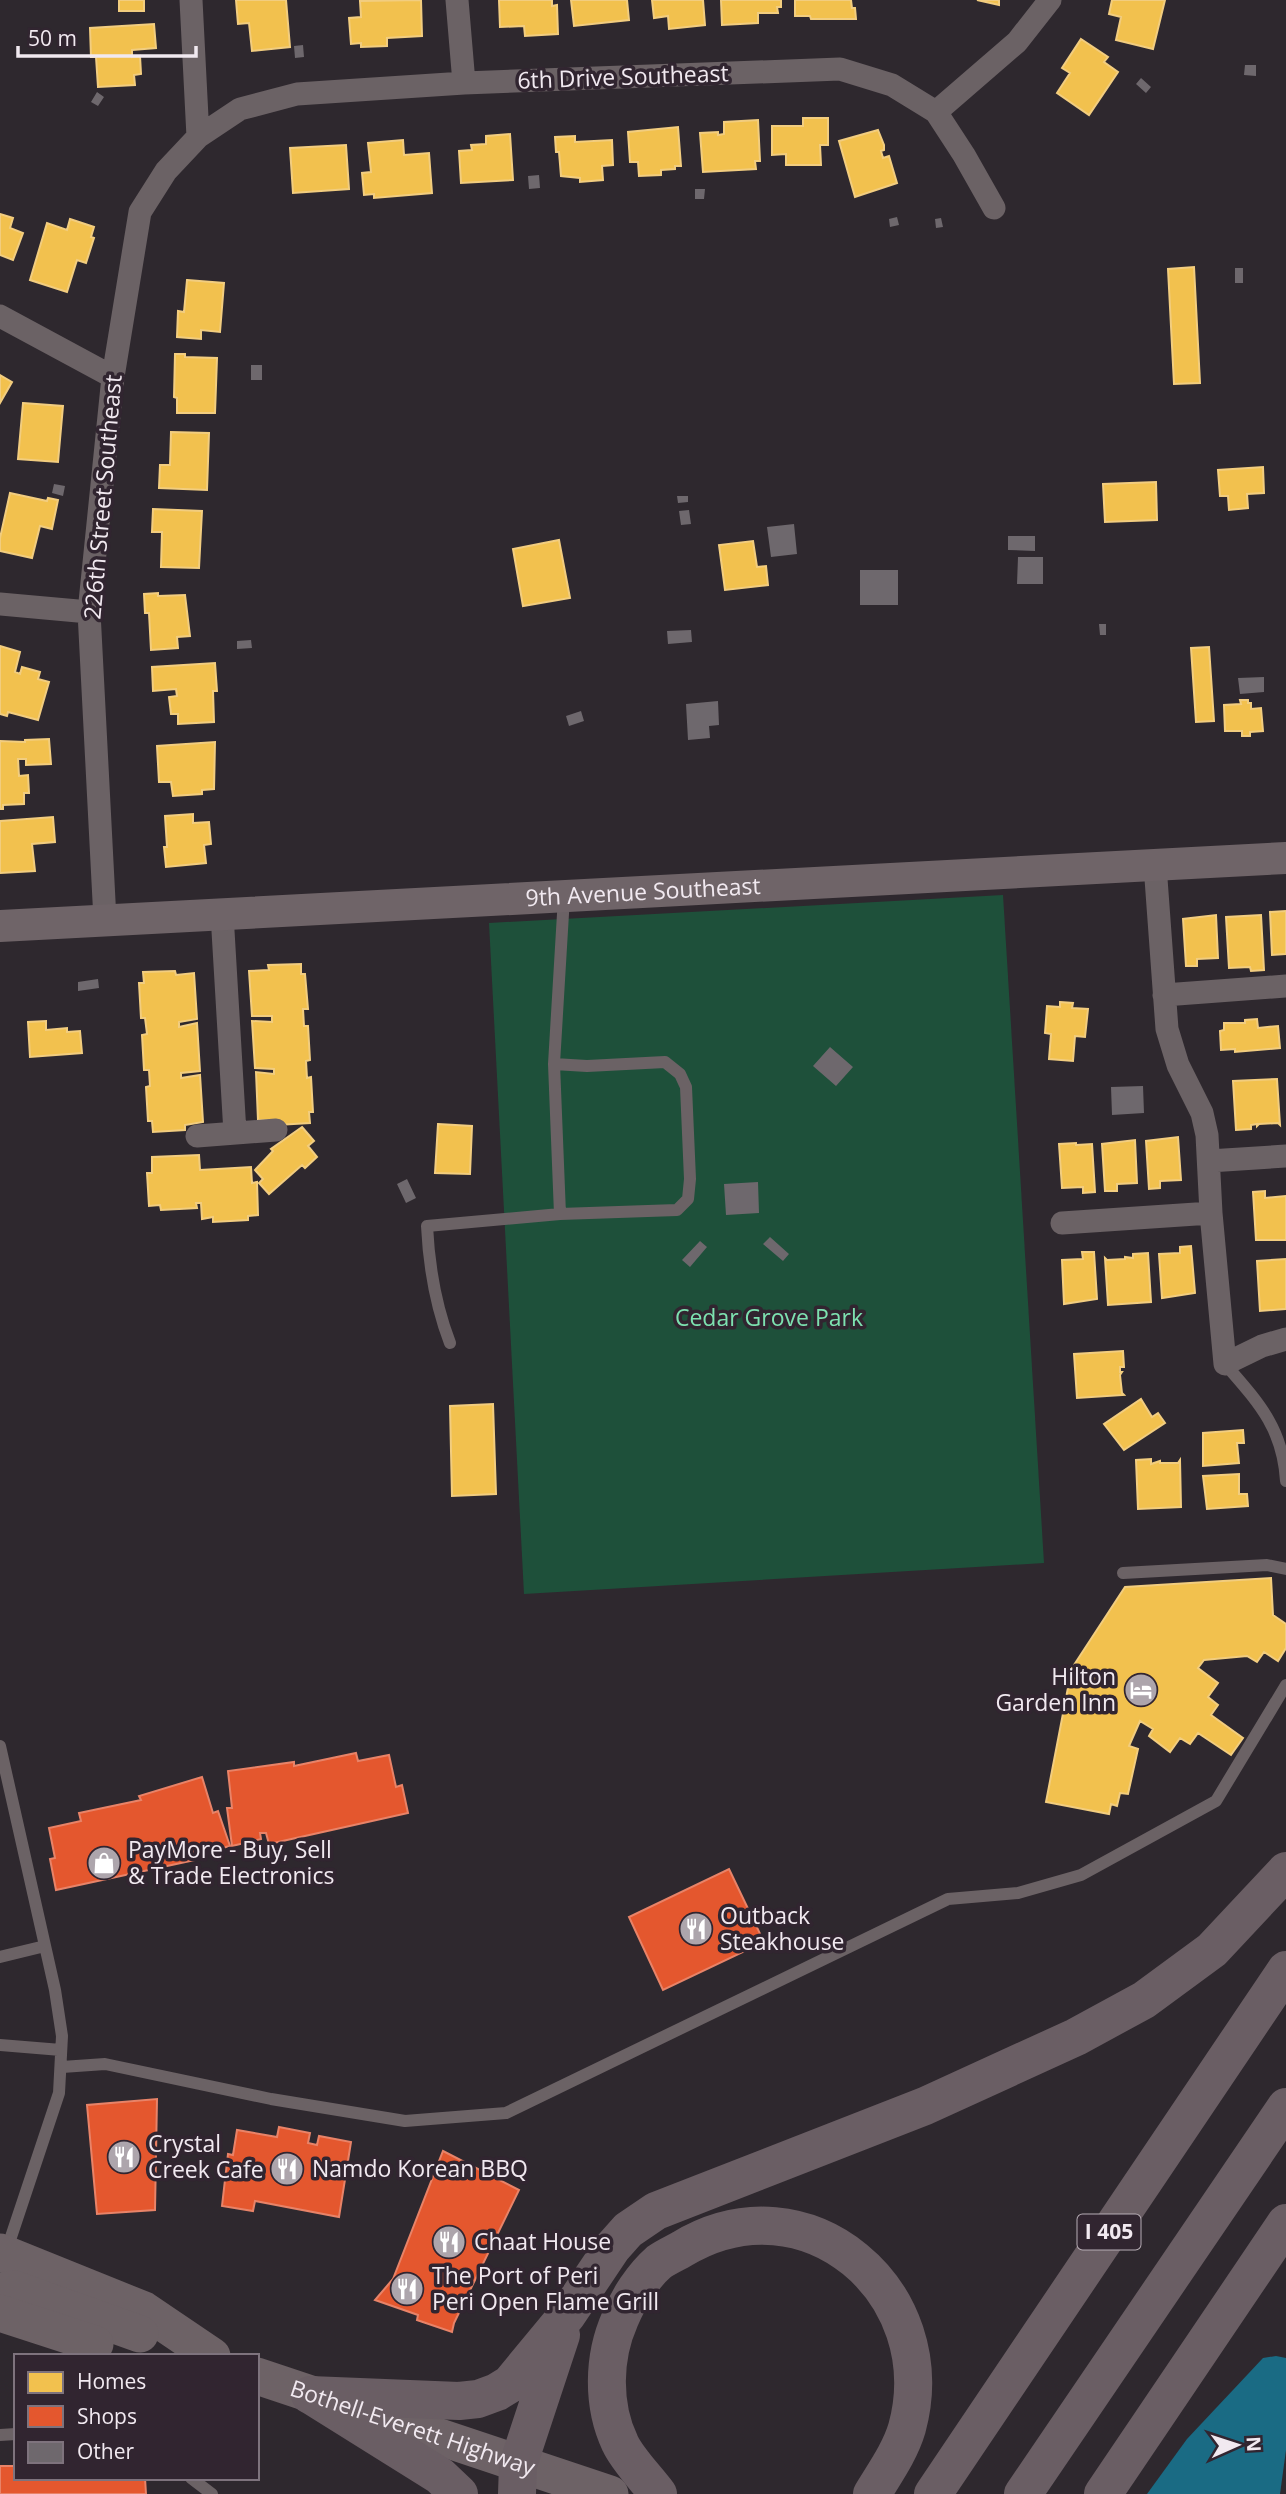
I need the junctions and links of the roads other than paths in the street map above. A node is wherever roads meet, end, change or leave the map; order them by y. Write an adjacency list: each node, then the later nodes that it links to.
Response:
1 (191, 0): 6 (street)
2 (457, 0): 4 (street)
3 (1050, 0): 5 (street)
4 (464, 83): 5 (street, 6th Drive Southeast); 6 (street, 6th Drive Southeast)
5 (936, 112): 7 (street, 6th Drive Southeast)
6 (198, 137): 9 (street, 226th Street Southeast)
7 (994, 208)
8 (0, 316): 9 (street)
9 (113, 377): 11 (street, 226th Street Southeast)
10 (0, 604): 11 (street)
11 (89, 612): 16 (street, 226th Street Southeast)
12 (1286, 858): 13 (main road, 9th Avenue Southeast)
13 (1155, 865): 14 (main road, 9th Avenue Southeast); 19 (street)
14 (564, 896): 15 (main road, 9th Avenue Southeast); 20 (lane)
15 (222, 914): 16 (main road, 9th Avenue Southeast); 22 (street)
16 (105, 920): 17 (main road, 9th Avenue Southeast)
17 (0, 926)
18 (1286, 986): 19 (street)
19 (1164, 995): 25 (street)
20 (554, 1064): 27 (lane); 27 (lane)
21 (276, 1130): 22 (street)
22 (235, 1133): 23 (street)
23 (197, 1136)
24 (1286, 1156): 25 (street)
25 (1209, 1161): 26 (street)
26 (1211, 1213): 28 (street); 31 (street)
27 (560, 1214): 30 (lane)
28 (1062, 1223)
29 (1286, 1339): 31 (street)
30 (450, 1343)
31 (1225, 1364): 32 (lane)
32 (1286, 1481)
33 (1286, 1569): 34 (lane)
34 (1123, 1573)
35 (1286, 1685): 44 (lane)
36 (0, 1746): 38 (lane)
37 (1286, 1871): 51 (highway)
38 (45, 1946): 39 (lane); 43 (lane)
39 (0, 1957)
40 (1286, 1970): 64 (highway, I 405)
41 (1286, 2006): 65 (highway, I 405)
42 (0, 2045): 43 (lane)
43 (61, 2050): 44 (lane)
44 (62, 2067): 48 (lane)
45 (1286, 2107): 66 (highway)
46 (1286, 2126): 67 (highway)
47 (1286, 2223): 68 (highway)
48 (3, 2253): 54 (main road)
49 (0, 2291): 53 (main road)
50 (0, 2313): 52 (main road)
51 (567, 2315): 56 (highway); 57 (highway)
52 (125, 2354)
53 (195, 2354)
54 (209, 2354)
55 (259, 2377): 56 (main road, Bothell-Everett Highway)
56 (310, 2395): 57 (main road, Bothell-Everett Highway); 60 (highway)
57 (518, 2479): 61 (main road, Bothell-Everett Highway)
58 (194, 2480): 59 (lane)
59 (212, 2494)
60 (459, 2494)
61 (610, 2494)
62 (658, 2494): 63 (highway)
63 (872, 2494)
64 (933, 2494)
65 (957, 2494)
66 (1023, 2494)
67 (1036, 2494)
68 (1103, 2494)

